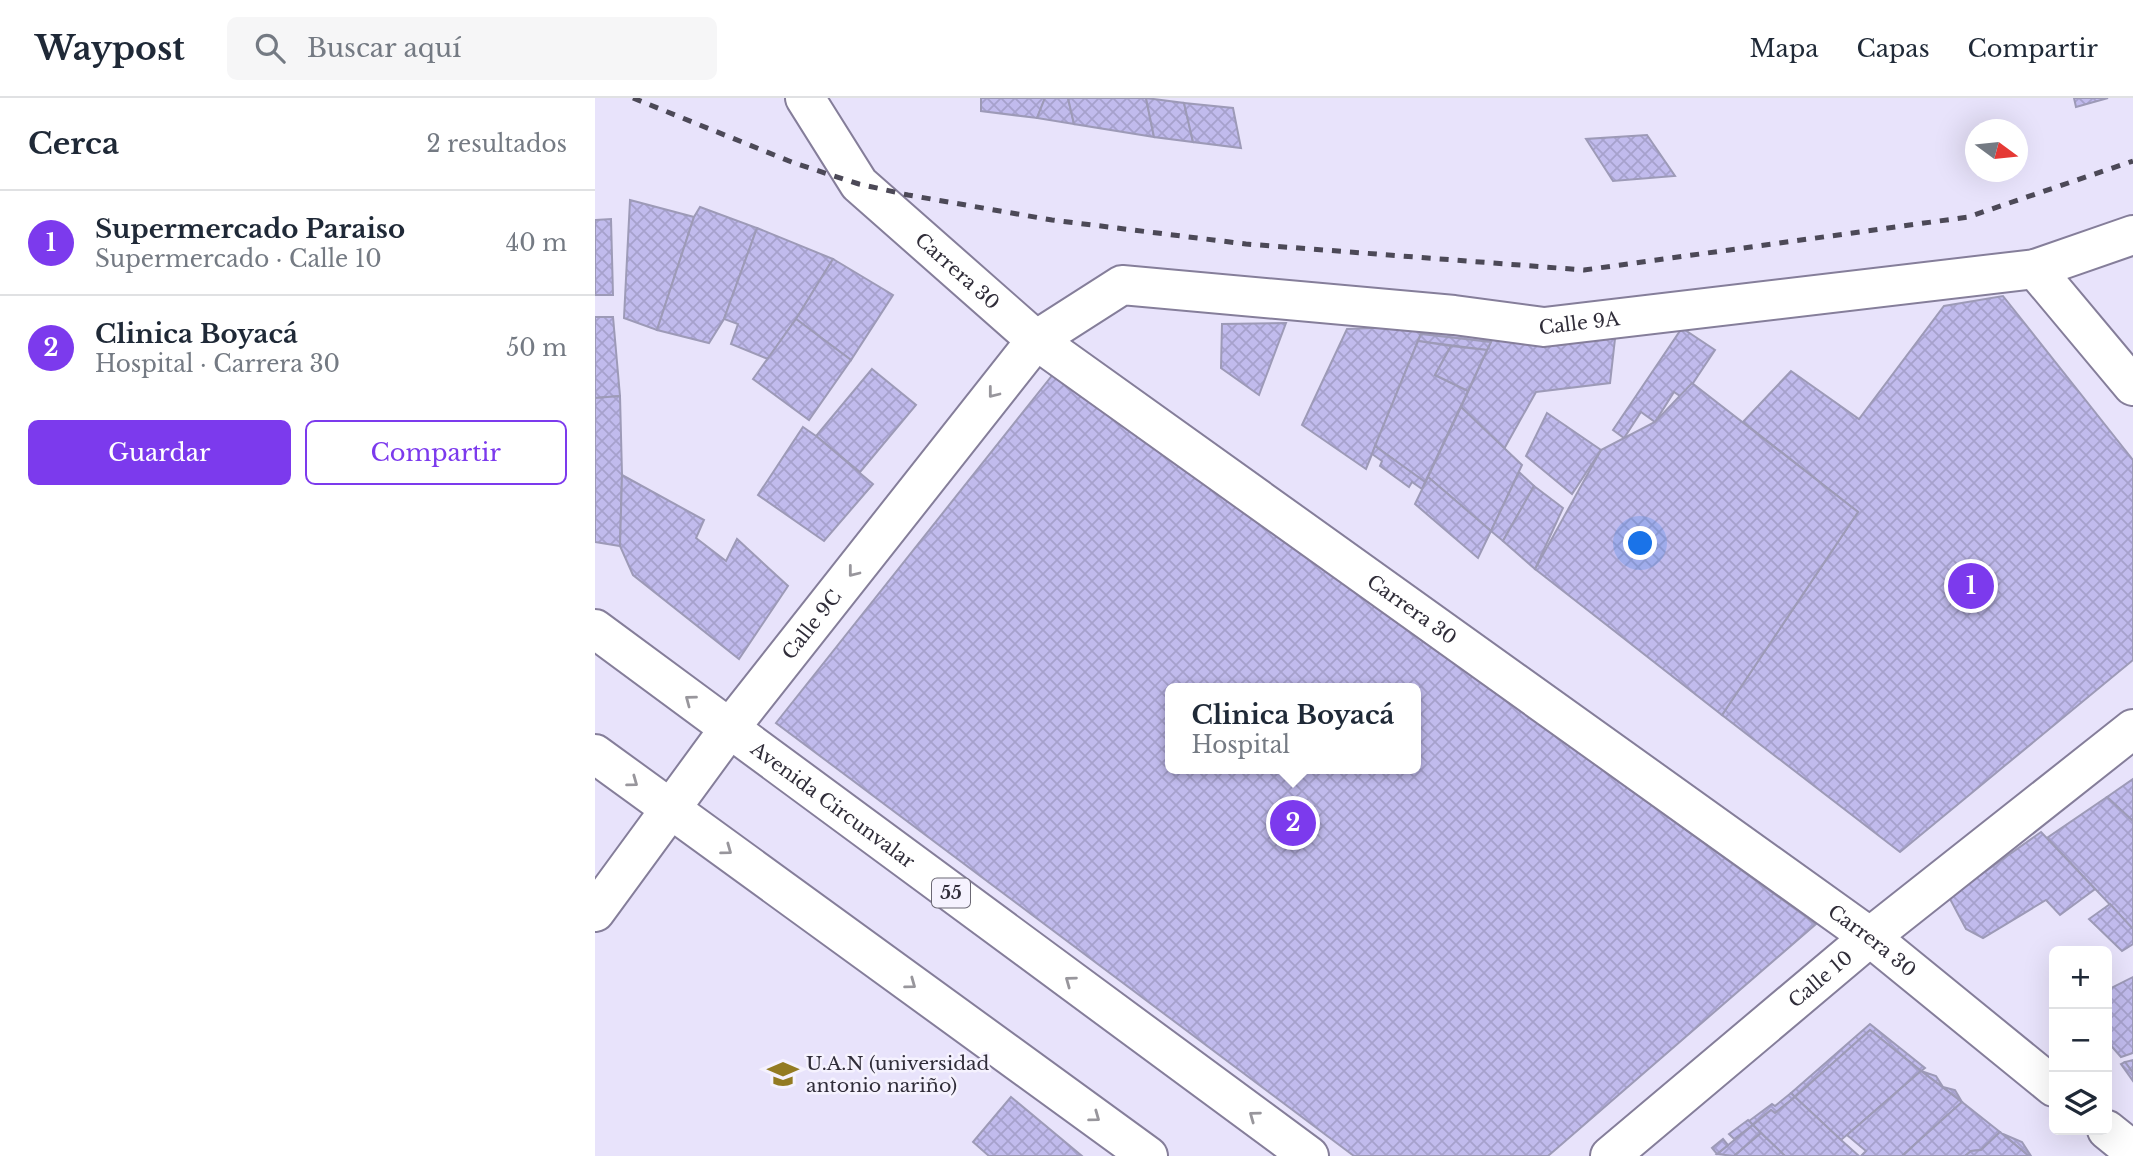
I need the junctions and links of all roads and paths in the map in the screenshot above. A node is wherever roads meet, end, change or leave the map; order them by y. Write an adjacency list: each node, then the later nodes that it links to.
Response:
1 (805, 98): 4 (main road, Carrera 30)
2 (2133, 235): 3 (main road, Calle 9A)
3 (2035, 269): 4 (main road, Calle 9A); 5 (main road)
4 (1036, 340): 7 (main road, Calle 9C, one-way to 7); 12 (main road, Carrera 30)
5 (2133, 386)
6 (595, 629): 7 (main road, Avenida Circunvalar / 55, one-way to 6)
7 (729, 729): 10 (main road, Calle 9C); 17 (main road, Avenida Circunvalar / 55, one-way to 7)
8 (2133, 729): 12 (main road, Calle 10)
9 (595, 754): 10 (main road, one-way to 10)
10 (671, 810): 11 (main road, Calle 9C); 16 (main road, one-way to 16)
11 (595, 912)
12 (1870, 937): 13 (main road, Carrera 30); 18 (main road, Calle 10)
13 (2049, 1083)
14 (2112, 1134): 15 (main road)
15 (2133, 1151)
16 (1148, 1156)
17 (1309, 1156)
18 (1610, 1156)

